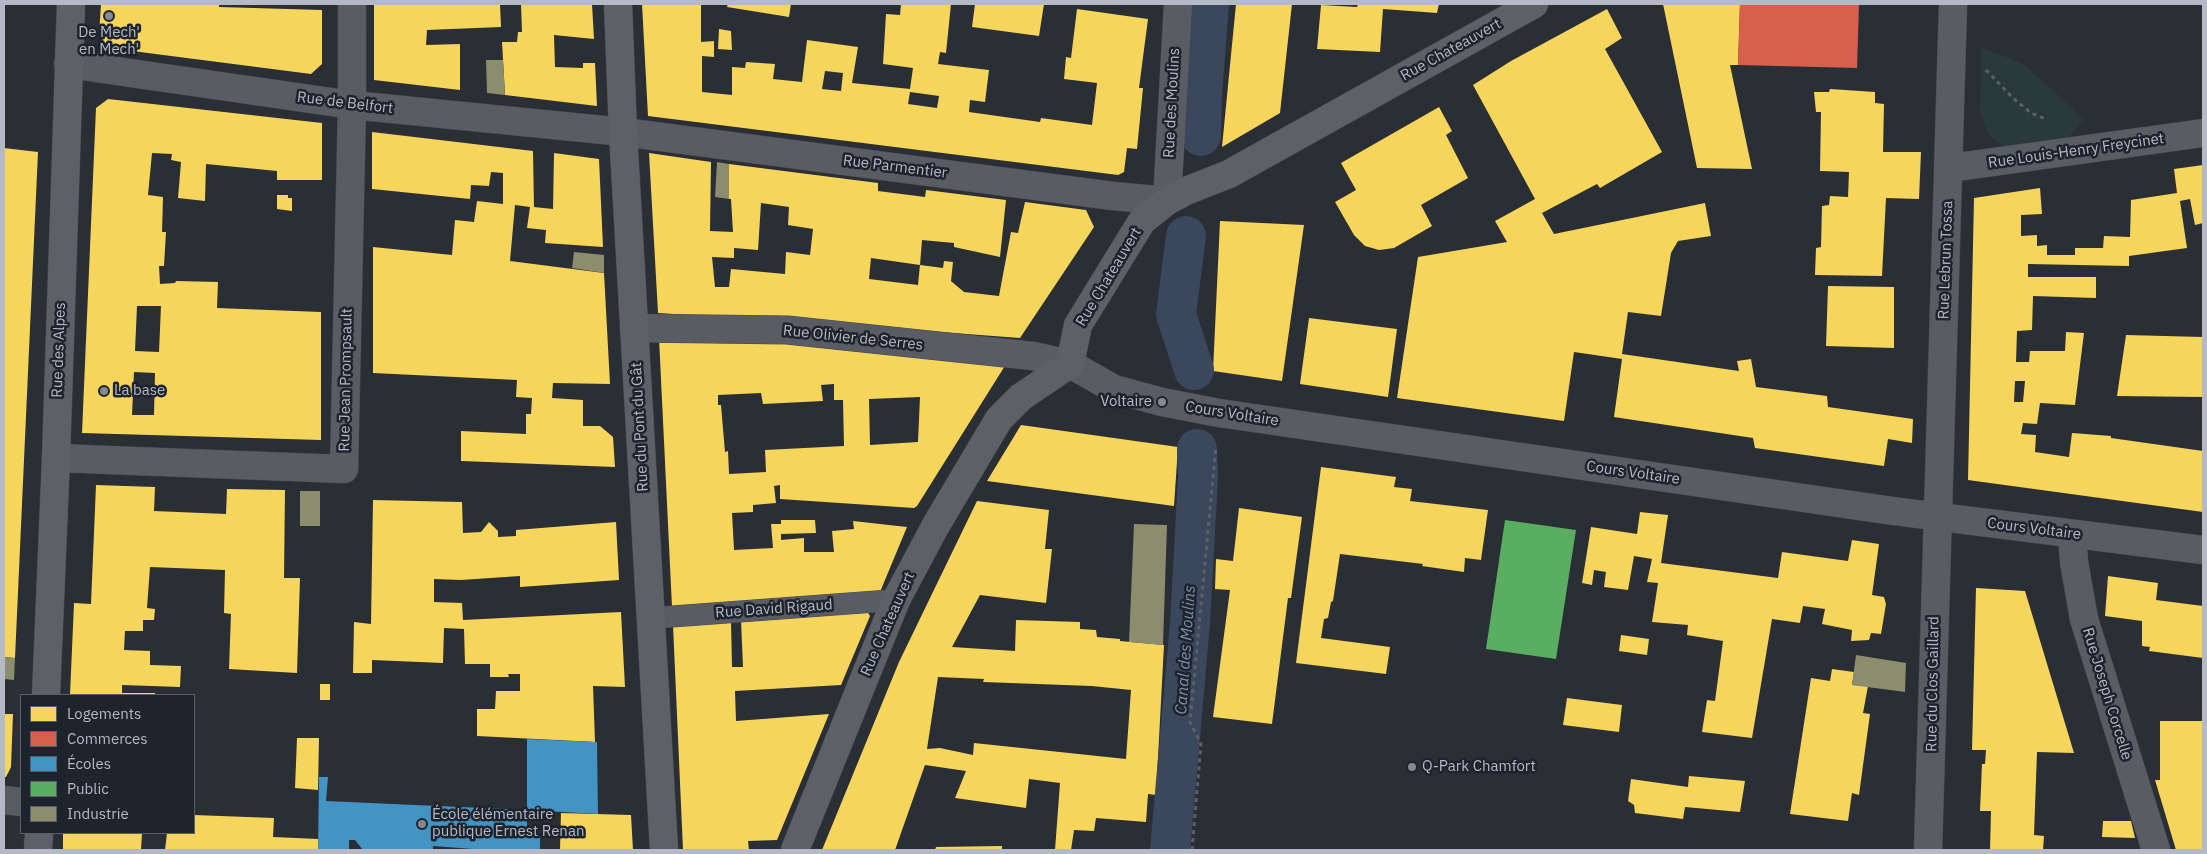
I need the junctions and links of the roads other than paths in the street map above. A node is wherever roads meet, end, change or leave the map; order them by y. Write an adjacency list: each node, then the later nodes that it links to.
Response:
1 (71, 4): 7 (street, Rue des Alpes)
2 (352, 4): 8 (street, Rue Jean Prompsault)
3 (618, 4): 9 (street, Rue du Pont du Gât)
4 (1178, 4): 12 (street, Rue des Moulins)
5 (1534, 4): 12 (street, Rue Chateauvert)
6 (1953, 4): 11 (street, Rue Lebrun Tossa)
7 (68, 64): 8 (street, Rue de Belfort); 15 (street, Rue des Alpes)
8 (352, 106): 9 (street, Rue de Belfort); 15 (street, Rue Jean Prompsault)
9 (623, 132): 12 (street, Rue Parmentier); 13 (street, Rue du Pont du Gât)
10 (2203, 133): 11 (street, Rue Louis-Henry Freycinet)
11 (1950, 168): 16 (street, Rue Lebrun Tossa)
12 (1167, 201): 14 (street, Rue Chateauvert)
13 (634, 328): 14 (street, Rue Olivier de Serres); 20 (street, Rue du Pont du Gât)
14 (1070, 364): 16 (street, Cours Voltaire); 19 (street, Rue Chateauvert)
15 (56, 458): 21 (street, Rue des Alpes)
16 (1937, 517): 17 (street, Cours Voltaire); 28 (street, Rue du Clos Gaillard)
17 (2072, 534): 18 (street, Cours Voltaire); 29 (street, Rue Joseph Corcelle)
18 (2203, 550)
19 (896, 600): 20 (lane, Rue David Rigaud); 27 (street, Rue Chateauvert)
20 (652, 618): 26 (street, Rue du Pont du Gât)
21 (46, 694)
22 (4, 800): 23 (street)
23 (20, 802)
24 (39, 834): 25 (street)
25 (38, 850)
26 (664, 850)
27 (795, 850)
28 (1928, 850)
29 (2156, 850)

